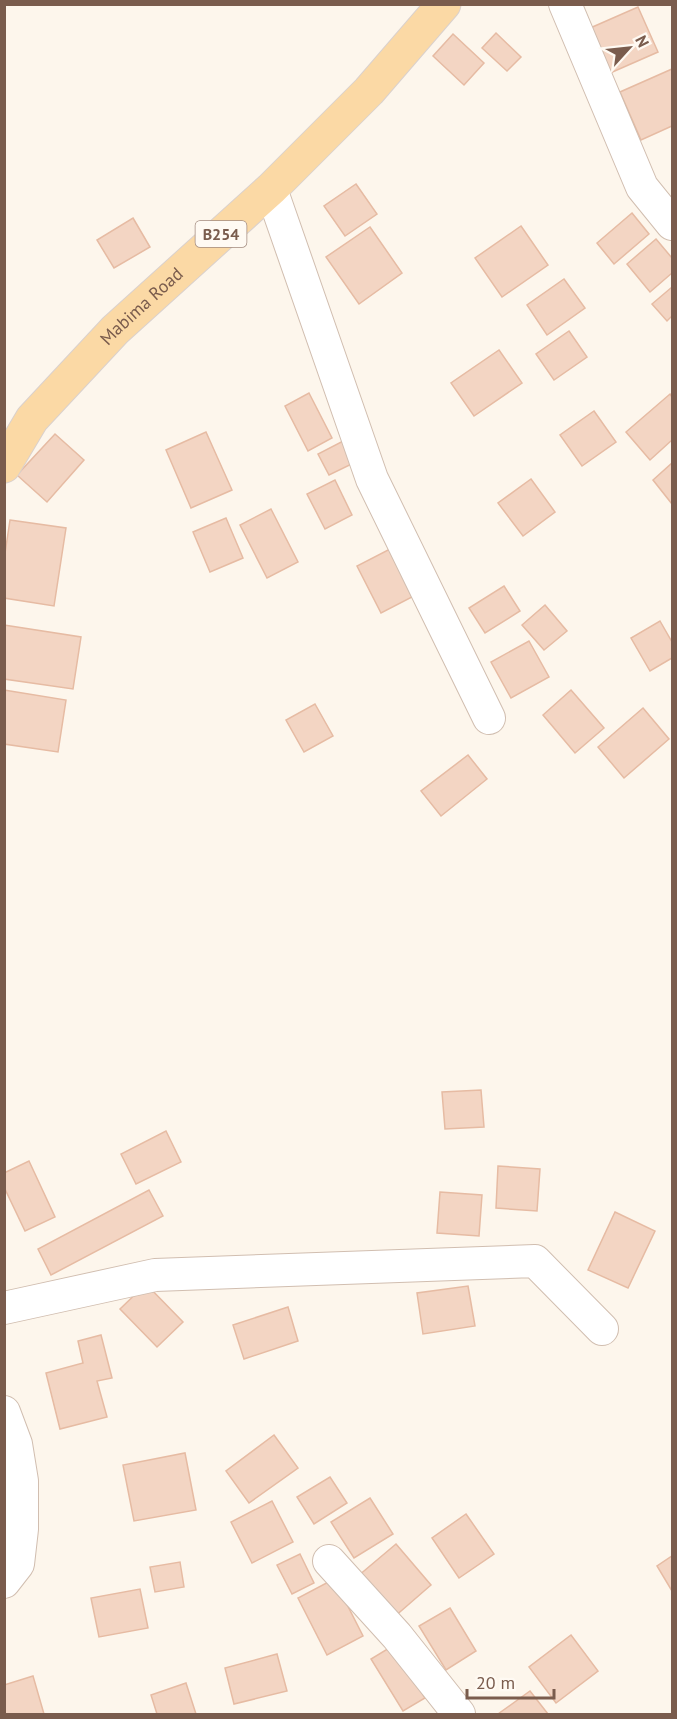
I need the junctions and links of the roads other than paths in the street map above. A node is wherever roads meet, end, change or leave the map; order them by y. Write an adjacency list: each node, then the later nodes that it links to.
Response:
1 (444, 4): 3 (main road, Mabima Road / B254)
2 (565, 4): 4 (street)
3 (271, 189): 5 (main road, Mabima Road / B254); 6 (street)
4 (672, 224)
5 (4, 466)
6 (489, 718)
7 (4, 1308): 8 (street)
8 (602, 1329)
9 (4, 1412): 11 (street)
10 (329, 1561): 12 (street)
11 (4, 1582)
12 (459, 1714)

